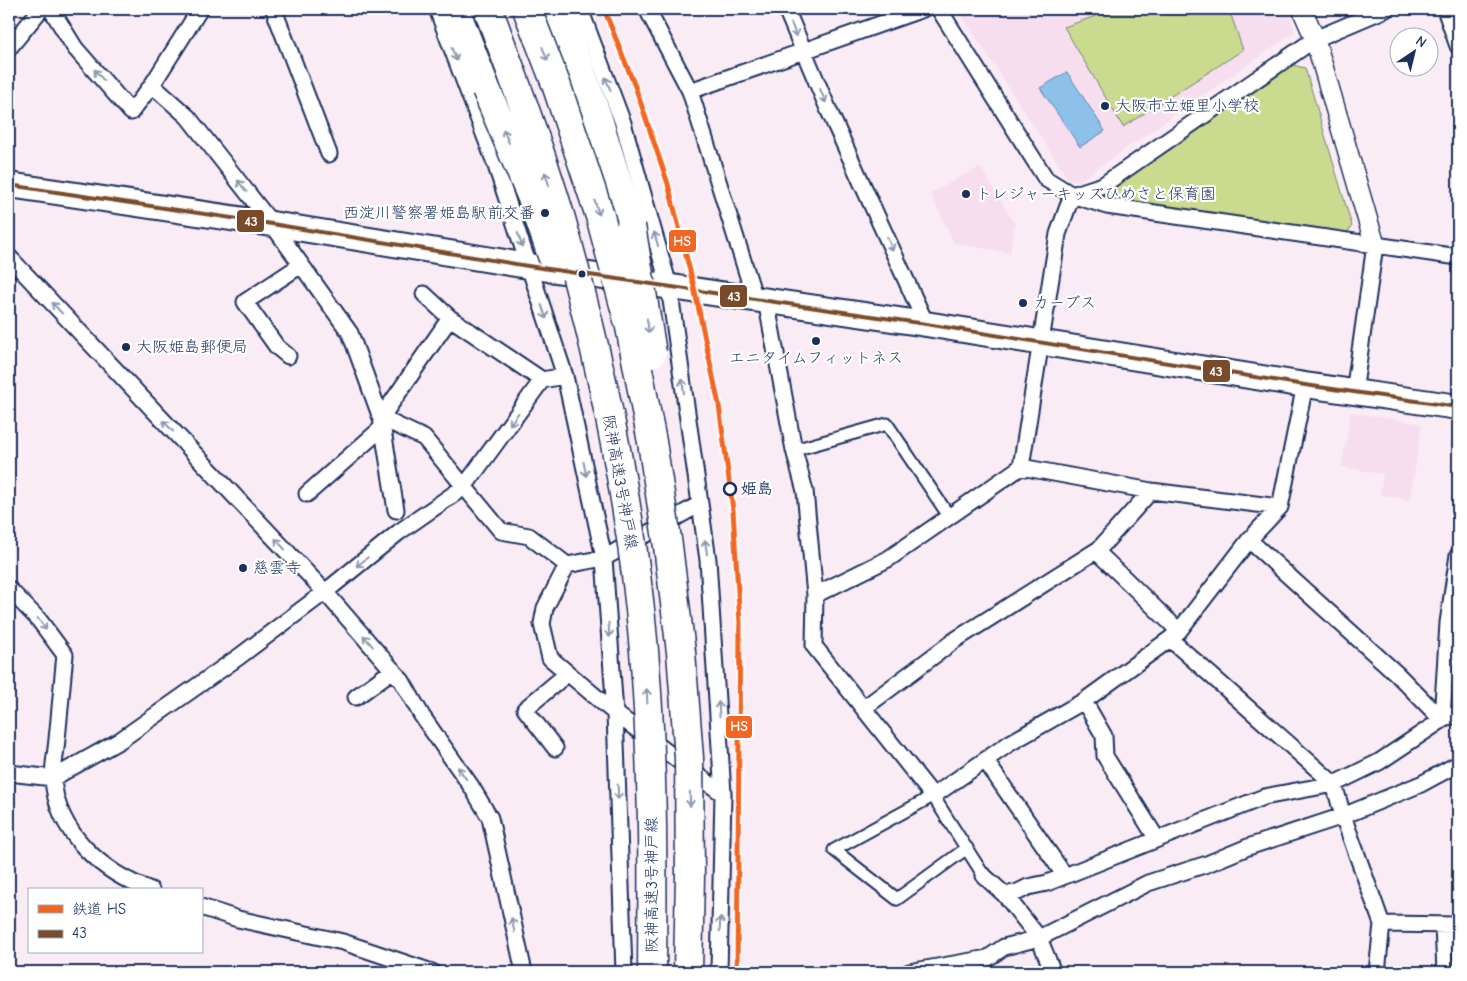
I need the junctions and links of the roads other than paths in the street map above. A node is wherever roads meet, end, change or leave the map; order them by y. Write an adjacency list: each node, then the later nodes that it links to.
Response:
1 (41, 9): 19 (street)
2 (51, 9): 22 (street, one-way to 2)
3 (200, 9): 22 (street)
4 (278, 9): 24 (street)
5 (436, 9): 32 (street, one-way to 32)
6 (455, 9): 46 (highway, one-way to 6, bridge)
7 (488, 9): 46 (highway, 阪神高速3号神戸線, one-way to 7, bridge)
8 (527, 9): 74 (highway, one-way to 74, bridge)
9 (558, 9): 74 (highway, one-way to 74, bridge)
10 (580, 9): 33 (street, one-way to 10)
11 (646, 9): 23 (street)
12 (786, 9): 21 (street, one-way to 21)
13 (923, 9): 21 (street)
14 (939, 9): 26 (street)
15 (1302, 9): 18 (street)
16 (1386, 9): 18 (street)
17 (1445, 9): 20 (street)
18 (1314, 39): 26 (street); 28 (street)
19 (9, 45)
20 (1458, 46)
21 (803, 52): 23 (street); 37 (street, one-way to 37)
22 (152, 85): 27 (street, one-way to 22)
23 (690, 91): 35 (street)
24 (330, 154)
25 (9, 185): 27 (main road)
26 (1072, 195): 28 (street); 38 (street)
27 (272, 224): 31 (street); 32 (main road)
28 (1375, 245): 30 (street); 43 (street)
29 (9, 257): 62 (street, one-way to 29)
30 (1458, 257)
31 (301, 265): 39 (street); 45 (street)
32 (528, 266): 33 (main road); 40 (street, one-way to 40)
33 (669, 286): 35 (main road); 52 (street, one-way to 33)
34 (424, 294): 36 (street)
35 (761, 300): 37 (main road); 47 (street)
36 (450, 318): 41 (street); 45 (street)
37 (926, 324): 38 (main road)
38 (1042, 343): 42 (main road); 48 (street)
39 (288, 356)
40 (565, 376): 41 (street); 59 (street, one-way to 59)
41 (542, 380): 49 (street, one-way to 49)
42 (1305, 386): 43 (main road); 53 (street)
43 (1354, 393): 44 (main road)
44 (1458, 407)
45 (382, 422): 49 (street); 51 (street); 54 (street)
46 (615, 446): 96 (highway, 阪神高速3号神戸線, one-way to 46, bridge)
47 (794, 450): 55 (street); 63 (street)
48 (1021, 467): 50 (street); 55 (street)
49 (464, 487): 60 (street); 62 (street, one-way to 62)
50 (1151, 491): 53 (street); 57 (street)
51 (307, 494)
52 (700, 504): 59 (street); 80 (street, one-way to 52)
53 (1280, 507): 56 (street)
54 (396, 510)
55 (949, 516): 63 (street)
56 (1249, 540): 64 (street); 72 (street)
57 (1096, 551): 64 (street); 69 (street)
58 (1458, 555): 72 (street)
59 (604, 558): 60 (street); 70 (street, one-way to 70)
60 (568, 565): 66 (street)
61 (9, 589): 78 (street, one-way to 78)
62 (326, 592): 65 (street, one-way to 62); 78 (street)
63 (814, 594): 69 (street)
64 (1174, 635): 68 (street); 79 (street)
65 (393, 670): 67 (street); 94 (street, one-way to 65)
66 (568, 672): 70 (street); 73 (street)
67 (356, 697)
68 (1084, 701): 75 (street); 83 (street)
69 (864, 708): 81 (street)
70 (616, 713): 80 (street); 95 (street, one-way to 95)
71 (1458, 713): 72 (street)
72 (1442, 720): 79 (street)
73 (555, 748)
74 (689, 758): 97 (highway, one-way to 97, bridge)
75 (985, 760): 81 (street); 86 (street)
76 (1458, 764): 82 (street)
77 (9, 773): 78 (street)
78 (53, 778): 87 (street)
79 (1334, 784): 82 (street); 83 (street)
80 (723, 794): 98 (street, one-way to 80)
81 (933, 796): 84 (street); 84 (street)
82 (1343, 816): 90 (street); 92 (street)
83 (1157, 840): 86 (street)
84 (967, 848): 85 (street)
85 (984, 876): 88 (street)
86 (1065, 876): 88 (street)
87 (145, 888)
88 (1005, 895): 92 (street)
89 (202, 907): 93 (street)
90 (1382, 924): 91 (street); 101 (street)
91 (1451, 925): 102 (street)
92 (1039, 938): 99 (street); 100 (street)
93 (432, 972)
94 (524, 972)
95 (624, 972)
96 (652, 972)
97 (688, 972)
98 (719, 972)
99 (908, 972)
100 (1053, 972)
101 (1377, 972)
102 (1445, 972)

